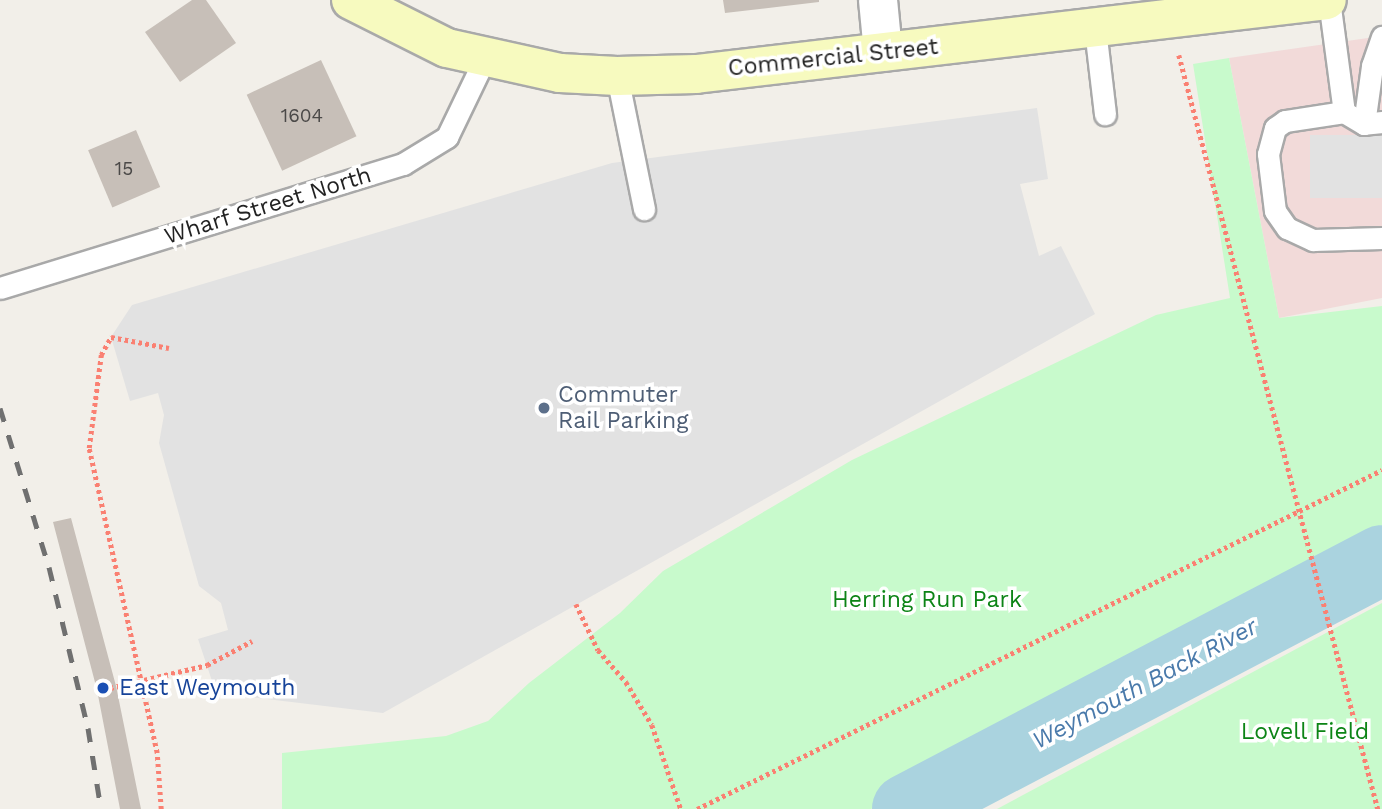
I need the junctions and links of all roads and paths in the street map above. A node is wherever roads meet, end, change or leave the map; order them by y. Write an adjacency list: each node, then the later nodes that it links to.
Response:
1 (351, 0): 8 (main road, Commercial Street)
2 (878, 0): 7 (street)
3 (1328, 0): 4 (main road, Commercial Street); 10 (lane)
4 (1170, 20): 5 (main road, Commercial Street); 18 (path)
5 (1095, 29): 7 (main road, Commercial Street); 11 (lane)
6 (1382, 37): 12 (lane)
7 (883, 52): 9 (main road, Commercial Street)
8 (485, 58): 9 (main road, Commercial Street); 15 (lane, Wharf Street North)
9 (617, 76): 13 (lane)
10 (1344, 112): 12 (lane); 14 (lane)
11 (1105, 114)
12 (1373, 123)
13 (644, 209)
14 (1382, 238)
15 (0, 288)
16 (169, 348): 21 (path)
17 (1382, 470): 18 (path)
18 (1299, 511): 25 (path); 26 (path)
19 (576, 604): 24 (path)
20 (252, 641): 21 (path)
21 (142, 680): 22 (path); 23 (path)
22 (110, 688)
23 (161, 809)
24 (681, 809)
25 (697, 809)
26 (1378, 809)

